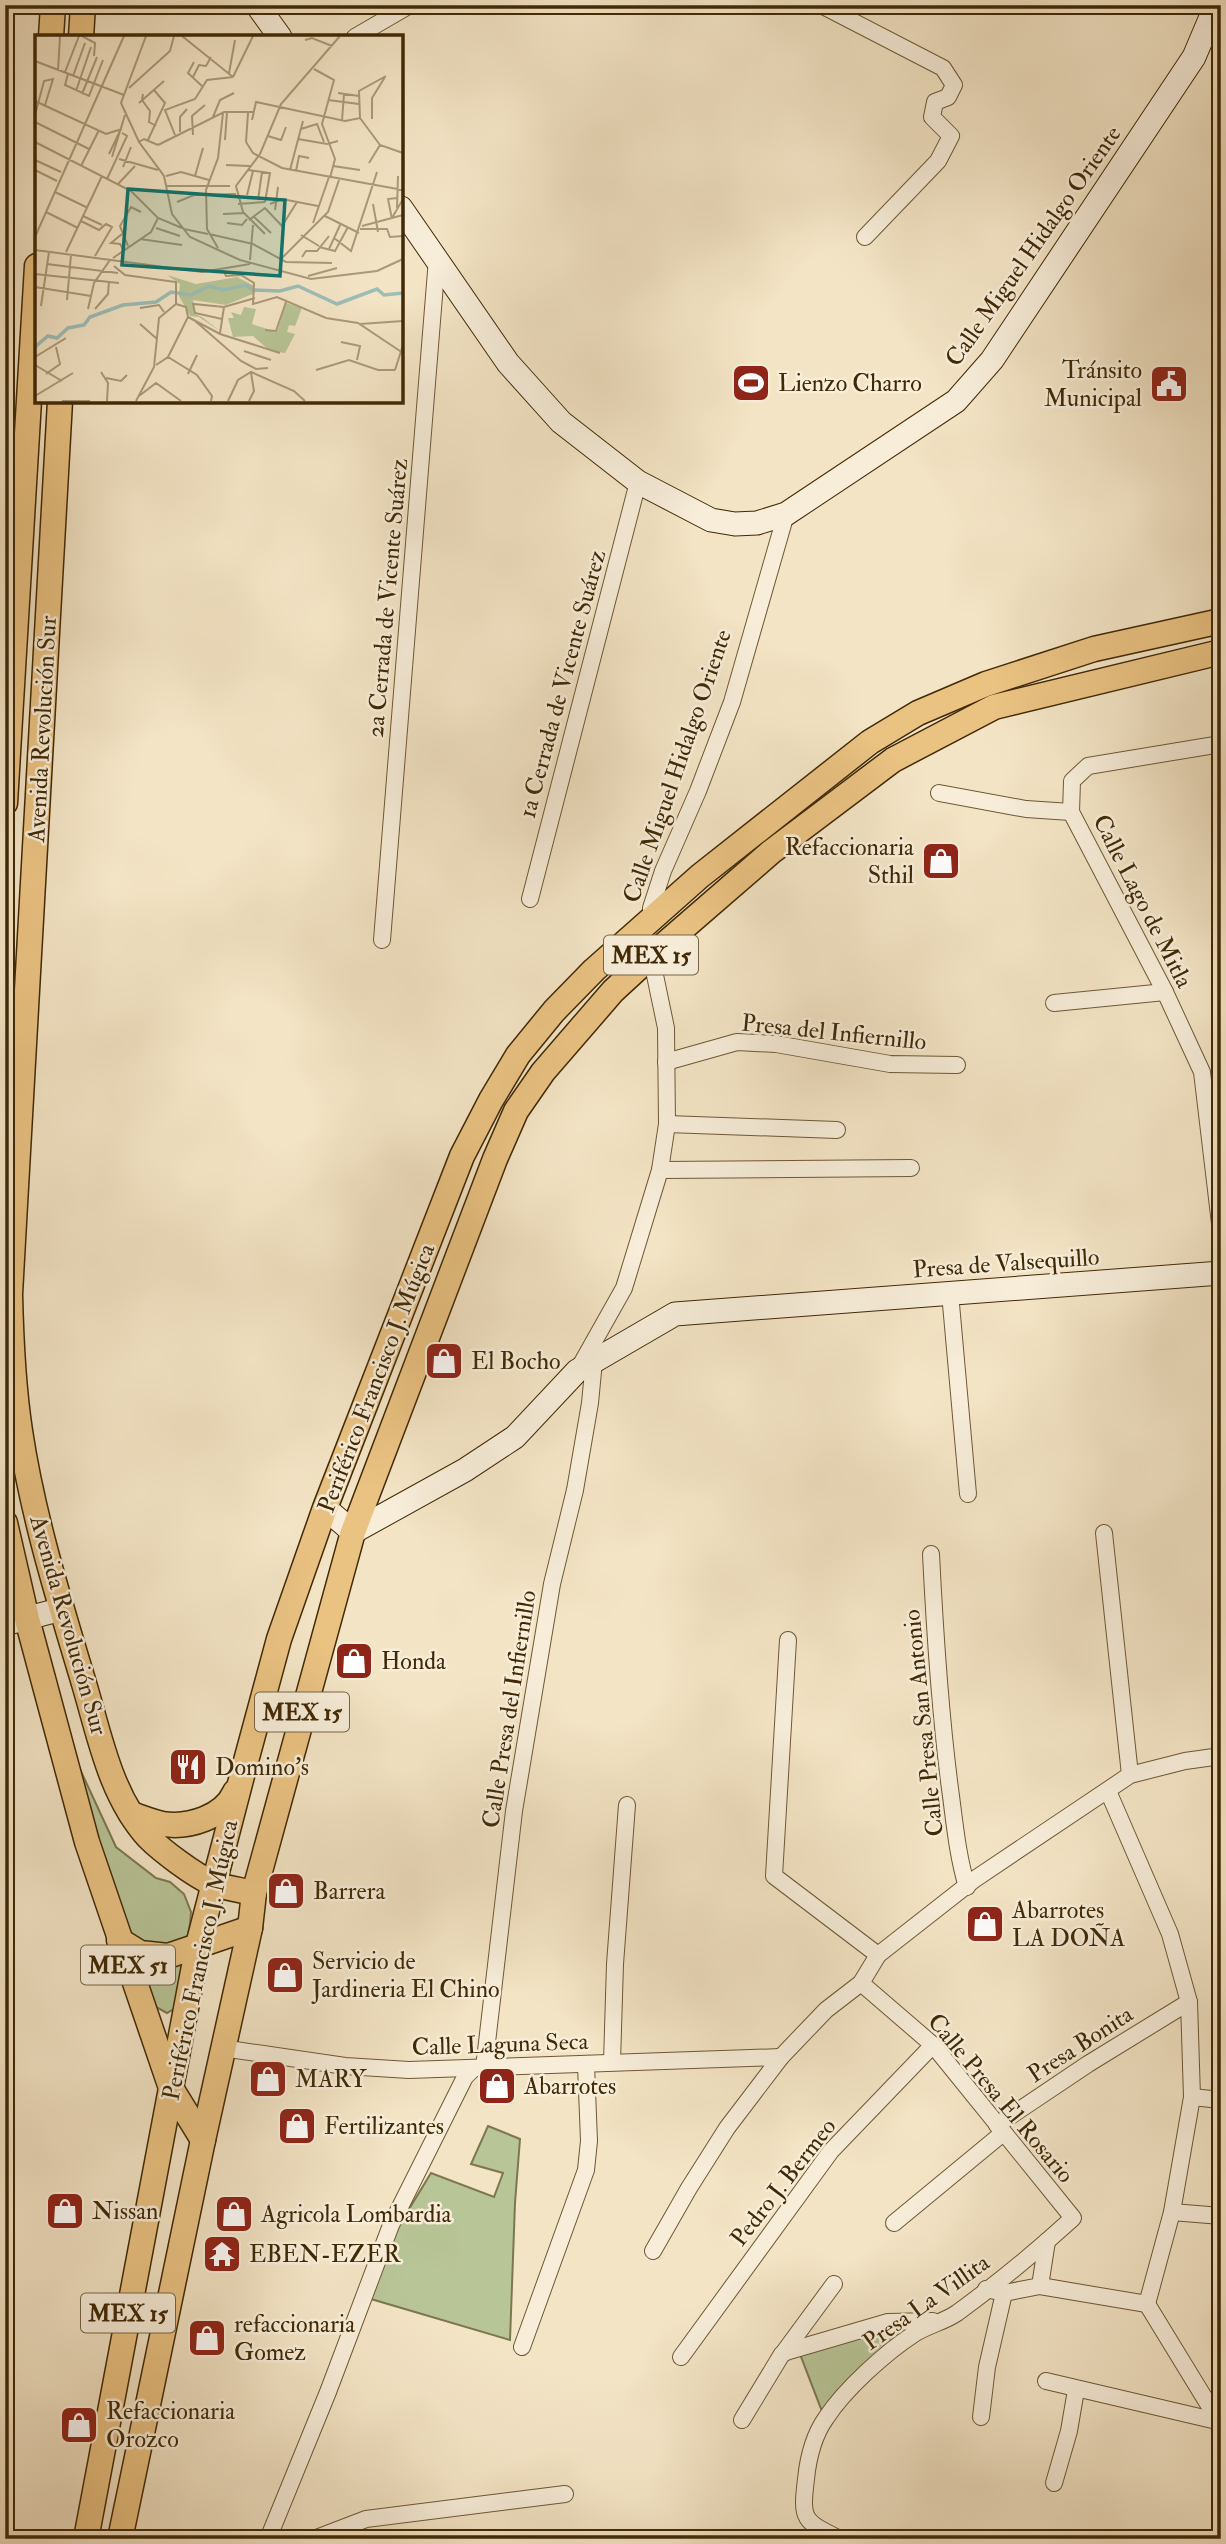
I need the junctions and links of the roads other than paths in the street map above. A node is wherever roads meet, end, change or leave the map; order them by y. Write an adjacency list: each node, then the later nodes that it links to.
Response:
1 (53, 5): 7 (main road)
2 (83, 5): 8 (main road)
3 (257, 5): 9 (street)
4 (410, 5): 10 (street)
5 (821, 5): 12 (street)
6 (1216, 5): 17 (street, Calle Miguel Hidalgo Oriente)
7 (51, 35)
8 (81, 35)
9 (279, 35)
10 (358, 35)
11 (402, 209): 13 (street)
12 (864, 237)
13 (437, 259): 16 (street); 26 (street, 2a Cerrada de Vicente Suárez)
14 (35, 300): 22 (main road, Avenida Revolución Sur)
15 (60, 402): 46 (main road, Avenida Revolución Sur)
16 (638, 482): 17 (street); 24 (street, 1a Cerrada de Vicente Suárez)
17 (786, 514): 25 (street, Calle Miguel Hidalgo Oriente)
18 (1221, 621): 25 (main road, Periférico Francisco J. Múgica / MEX 15)
19 (1221, 652): 27 (main road, Periférico Francisco J. Múgica / MEX 15)
20 (1221, 744): 23 (street, Calle Lago de Mitla)
21 (939, 793): 23 (street)
22 (5, 803)
23 (1071, 813): 28 (street, Calle Lago de Mitla)
24 (530, 899)
25 (651, 922): 41 (main road, Periférico Francisco J. Múgica / MEX 15)
26 (382, 940)
27 (651, 956): 30 (street, Calle Presa del Infiernillo); 43 (main road, Periférico Francisco J. Múgica / MEX 15)
28 (1165, 992): 29 (street); 36 (street, Calle Lago de Mitla)
29 (1054, 1003)
30 (666, 1062): 31 (street, Presa del Infiernillo); 32 (street, Calle Presa del Infiernillo)
31 (957, 1065)
32 (667, 1124): 33 (street); 35 (street, Calle Presa del Infiernillo)
33 (837, 1130)
34 (911, 1168): 35 (street)
35 (660, 1170): 39 (street, Calle Presa del Infiernillo)
36 (1221, 1232)
37 (1221, 1273): 38 (street, Presa de Valsequillo)
38 (950, 1293): 39 (street, Presa de Valsequillo); 40 (street)
39 (585, 1366): 43 (street, Presa de Valsequillo); 69 (street, Calle Presa del Infiernillo)
40 (968, 1494)
41 (325, 1508): 43 (street); 50 (main road, Periférico Francisco J. Múgica / MEX 15)
42 (5, 1523): 47 (main road, Avenida Revolución Sur / MEX 51)
43 (353, 1532): 57 (main road, Periférico Francisco J. Múgica / MEX 15)
44 (1104, 1533): 51 (street)
45 (931, 1554): 56 (street, Calle Presa San Antonio)
46 (62, 1609): 47 (street); 54 (main road, Avenida Revolución Sur)
47 (16, 1621): 59 (main road, Avenida Revolución Sur / MEX 51)
48 (788, 1640): 61 (street)
49 (1221, 1756): 51 (street)
50 (243, 1772): 54 (main road); 55 (main road, Periférico Francisco J. Múgica / MEX 15)
51 (1130, 1775): 52 (street)
52 (1108, 1791): 56 (street); 63 (street)
53 (627, 1805): 67 (street)
54 (131, 1814): 55 (main road, Avenida Revolución Sur)
55 (213, 1883): 57 (main road, Avenida Revolución Sur); 60 (main road, Periférico Francisco J. Múgica / MEX 15)
56 (967, 1887): 61 (street)
57 (254, 1893): 58 (main road, Periférico Francisco J. Múgica / MEX 15)
58 (250, 1928): 60 (main road); 65 (main road, Periférico Francisco J. Múgica / MEX 15)
59 (119, 1940): 60 (main road); 70 (main road, Avenida Revolución Sur / MEX 51)
60 (198, 1945): 70 (main road, Periférico Francisco J. Múgica / MEX 15)
61 (878, 1955): 62 (street)
62 (861, 1983): 64 (street, Calle Presa El Rosario); 66 (street)
63 (1189, 2002): 71 (street); 73 (street, Presa Bonita)
64 (933, 2045): 73 (street, Calle Presa El Rosario); 89 (street, Pedro J. Bermeo)
65 (222, 2048): 69 (street, Calle Laguna Seca); 74 (main road, Periférico Francisco J. Múgica / MEX 15)
66 (781, 2057): 67 (street, Calle Laguna Seca); 80 (street)
67 (612, 2062): 68 (street, Calle Laguna Seca)
68 (586, 2065): 69 (street, Calle Laguna Seca); 87 (street)
69 (479, 2068): 99 (street, Calle Presa del Infiernillo)
70 (171, 2088): 74 (main road, Avenida Revolución Sur / MEX 51); 97 (main road, Periférico Francisco J. Múgica / MEX 15)
71 (1192, 2097): 72 (street); 75 (street)
72 (1221, 2100)
73 (1000, 2129): 77 (street, Calle Presa El Rosario); 78 (street, Presa Bonita)
74 (203, 2140): 98 (main road, Periférico Francisco J. Múgica / MEX 15)
75 (1172, 2212): 76 (street); 85 (street)
76 (1221, 2216)
77 (1073, 2218): 79 (street, Presa La Villita)
78 (894, 2223)
79 (1047, 2241): 82 (street); 83 (street, Presa La Villita)
80 (653, 2251)
81 (834, 2284): 88 (street)
82 (1040, 2286): 84 (street); 85 (street)
83 (986, 2289): 84 (street); 86 (street, Presa La Villita)
84 (1004, 2293): 92 (street)
85 (1147, 2304): 94 (street)
86 (946, 2320): 88 (street); 101 (street, Presa La Villita)
87 (522, 2347)
88 (782, 2354): 93 (street)
89 (681, 2357)
90 (1046, 2381): 91 (street)
91 (1076, 2390): 94 (street); 95 (street)
92 (981, 2417)
93 (742, 2420)
94 (1220, 2423)
95 (1054, 2483)
96 (565, 2494): 100 (street)
97 (86, 2539)
98 (120, 2539)
99 (268, 2539)
100 (314, 2539)
101 (840, 2539)

